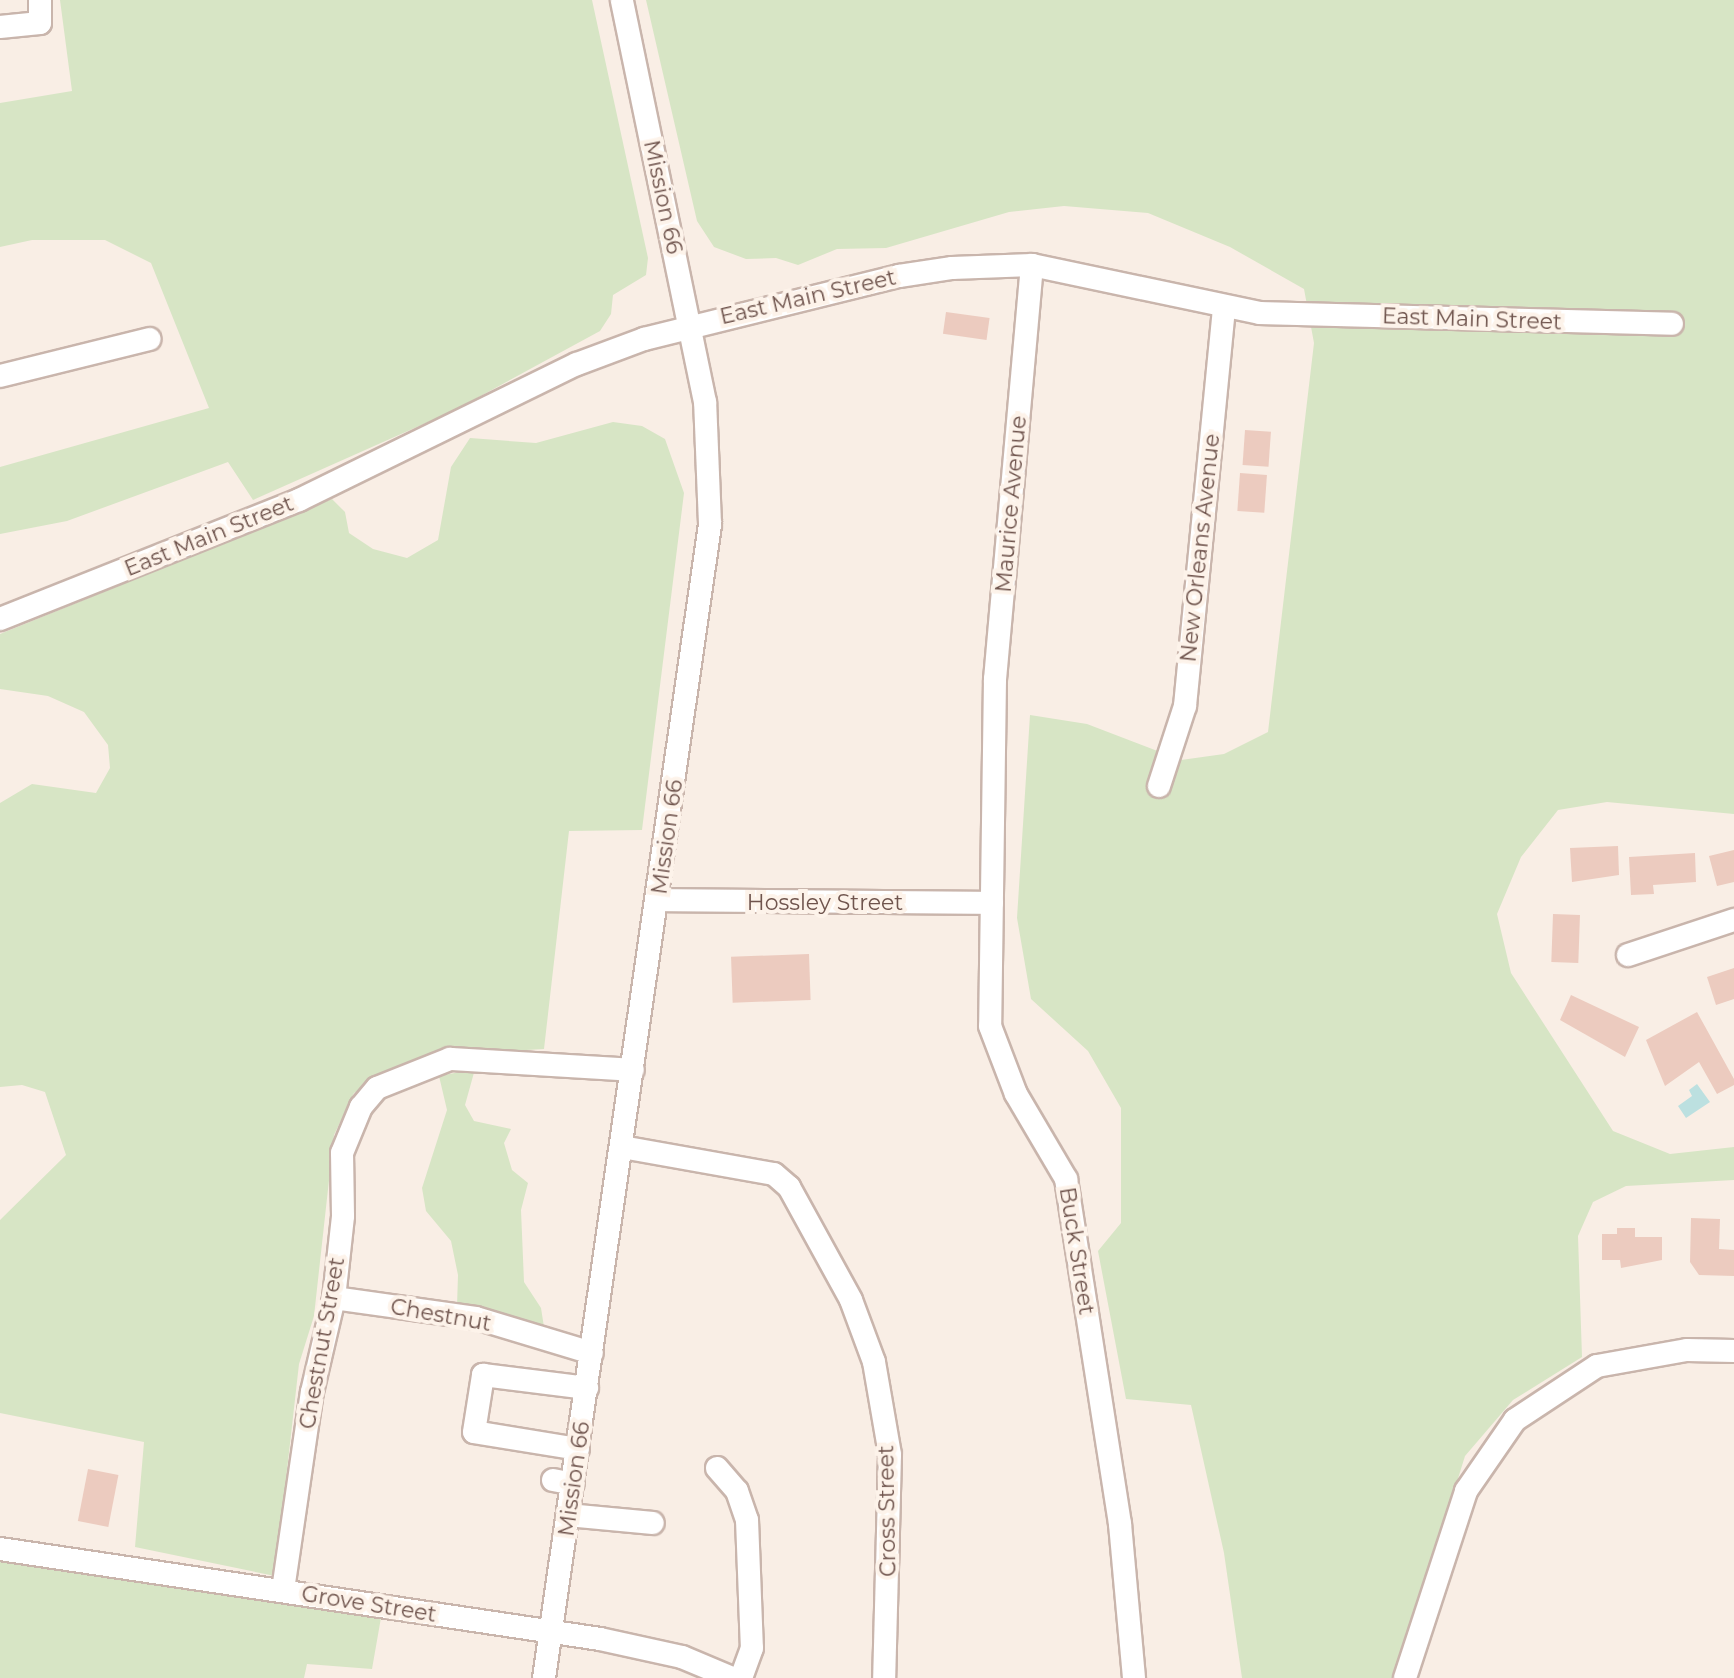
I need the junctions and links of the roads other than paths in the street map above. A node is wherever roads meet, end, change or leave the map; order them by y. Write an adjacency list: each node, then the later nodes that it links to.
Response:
1 (40, 0): 3 (street)
2 (622, 0): 6 (street, Mission 66)
3 (0, 27)
4 (1032, 265): 5 (street, East Main Street); 6 (street, East Main Street); 11 (street, Maurice Avenue)
5 (1224, 307): 7 (street, East Main Street); 12 (street, New Orleans Avenue)
6 (690, 323): 10 (street, East Main Street); 13 (street, Mission 66)
7 (1672, 324)
8 (149, 339): 9 (street)
9 (0, 376)
10 (0, 619)
11 (993, 743): 14 (street, Buck Street)
12 (1159, 786)
13 (657, 900): 14 (street, Hossley Street); 17 (street, Mission 66)
14 (992, 903): 34 (street, Buck Street)
15 (1734, 920): 16 (street)
16 (1628, 955)
17 (633, 1070): 18 (street, Mission 66); 19 (street, Chestnut Street)
18 (622, 1147): 21 (street, Mission 66); 33 (street, Cross Street)
19 (334, 1298): 21 (street, Chestnut); 28 (street, Chestnut Street)
20 (1734, 1351): 35 (street)
21 (592, 1353): 22 (street, Mission 66)
22 (587, 1388): 23 (street, Mission 66); 23 (street)
23 (578, 1449): 25 (street, Mission 66)
24 (717, 1468): 32 (street)
25 (568, 1515): 26 (street); 29 (street, Mission 66)
26 (653, 1523)
27 (0, 1549): 28 (street, Grove Street)
28 (283, 1590): 29 (street, Grove Street)
29 (551, 1633): 30 (street, Mission 66); 31 (street, Grove Street)
30 (544, 1678)
31 (732, 1678)
32 (741, 1678)
33 (884, 1678)
34 (1134, 1678)
35 (1405, 1678)

